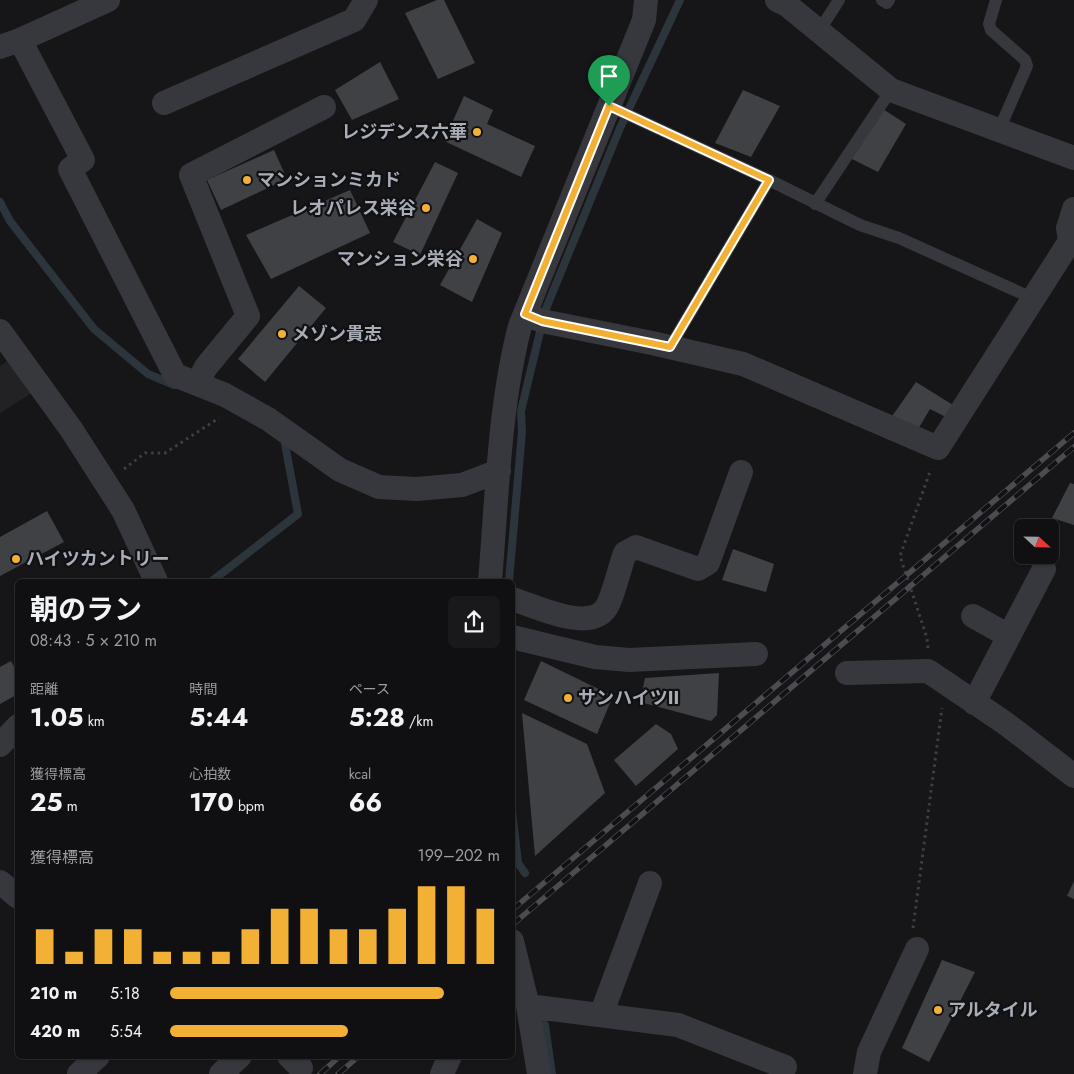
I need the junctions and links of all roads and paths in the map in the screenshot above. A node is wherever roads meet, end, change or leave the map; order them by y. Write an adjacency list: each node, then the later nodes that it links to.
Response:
1 (108, 0): 10 (street)
2 (366, 0): 12 (street)
3 (646, 0): 14 (street)
4 (777, 0): 9 (street)
5 (839, 0): 9 (lane)
6 (882, 0): 7 (lane)
7 (889, 0)
8 (996, 0): 15 (lane)
9 (819, 31): 11 (street)
10 (10, 43): 24 (street)
11 (891, 90): 15 (street); 18 (lane)
12 (164, 103)
13 (324, 107): 24 (street)
14 (623, 113): 17 (lane); 21 (street)
15 (999, 130): 16 (street)
16 (1074, 158)
17 (769, 180): 18 (lane); 23 (lane)
18 (815, 204): 20 (lane)
19 (1074, 209): 20 (street)
20 (1032, 298): 26 (street)
21 (540, 319): 23 (street); 27 (street)
22 (0, 331): 29 (street)
23 (670, 347): 26 (street)
24 (197, 384): 25 (street)
25 (241, 404): 27 (street); 29 (path)
26 (938, 448): 39 (path)
27 (498, 471): 32 (street)
28 (741, 472): 33 (street)
29 (105, 483): 31 (street)
30 (1044, 569): 35 (street)
31 (155, 579)
32 (490, 579)
33 (518, 601)
34 (973, 616): 35 (street)
35 (1009, 636): 40 (street)
36 (516, 638): 37 (street)
37 (756, 654)
38 (847, 673): 39 (street)
39 (937, 677): 40 (street); 47 (path)
40 (974, 703): 43 (street)
41 (15, 729): 42 (street)
42 (0, 745)
43 (1074, 776)
44 (0, 882): 46 (street)
45 (650, 883): 50 (street)
46 (15, 895)
47 (917, 949): 59 (street)
48 (515, 968): 49 (street)
49 (528, 1006): 50 (street); 58 (street)
50 (601, 1015): 54 (street)
51 (95, 1059): 55 (street)
52 (237, 1059): 56 (street)
53 (449, 1059): 57 (street)
54 (785, 1067)
55 (79, 1074)
56 (221, 1074)
57 (442, 1074)
58 (539, 1074)
59 (865, 1074)

